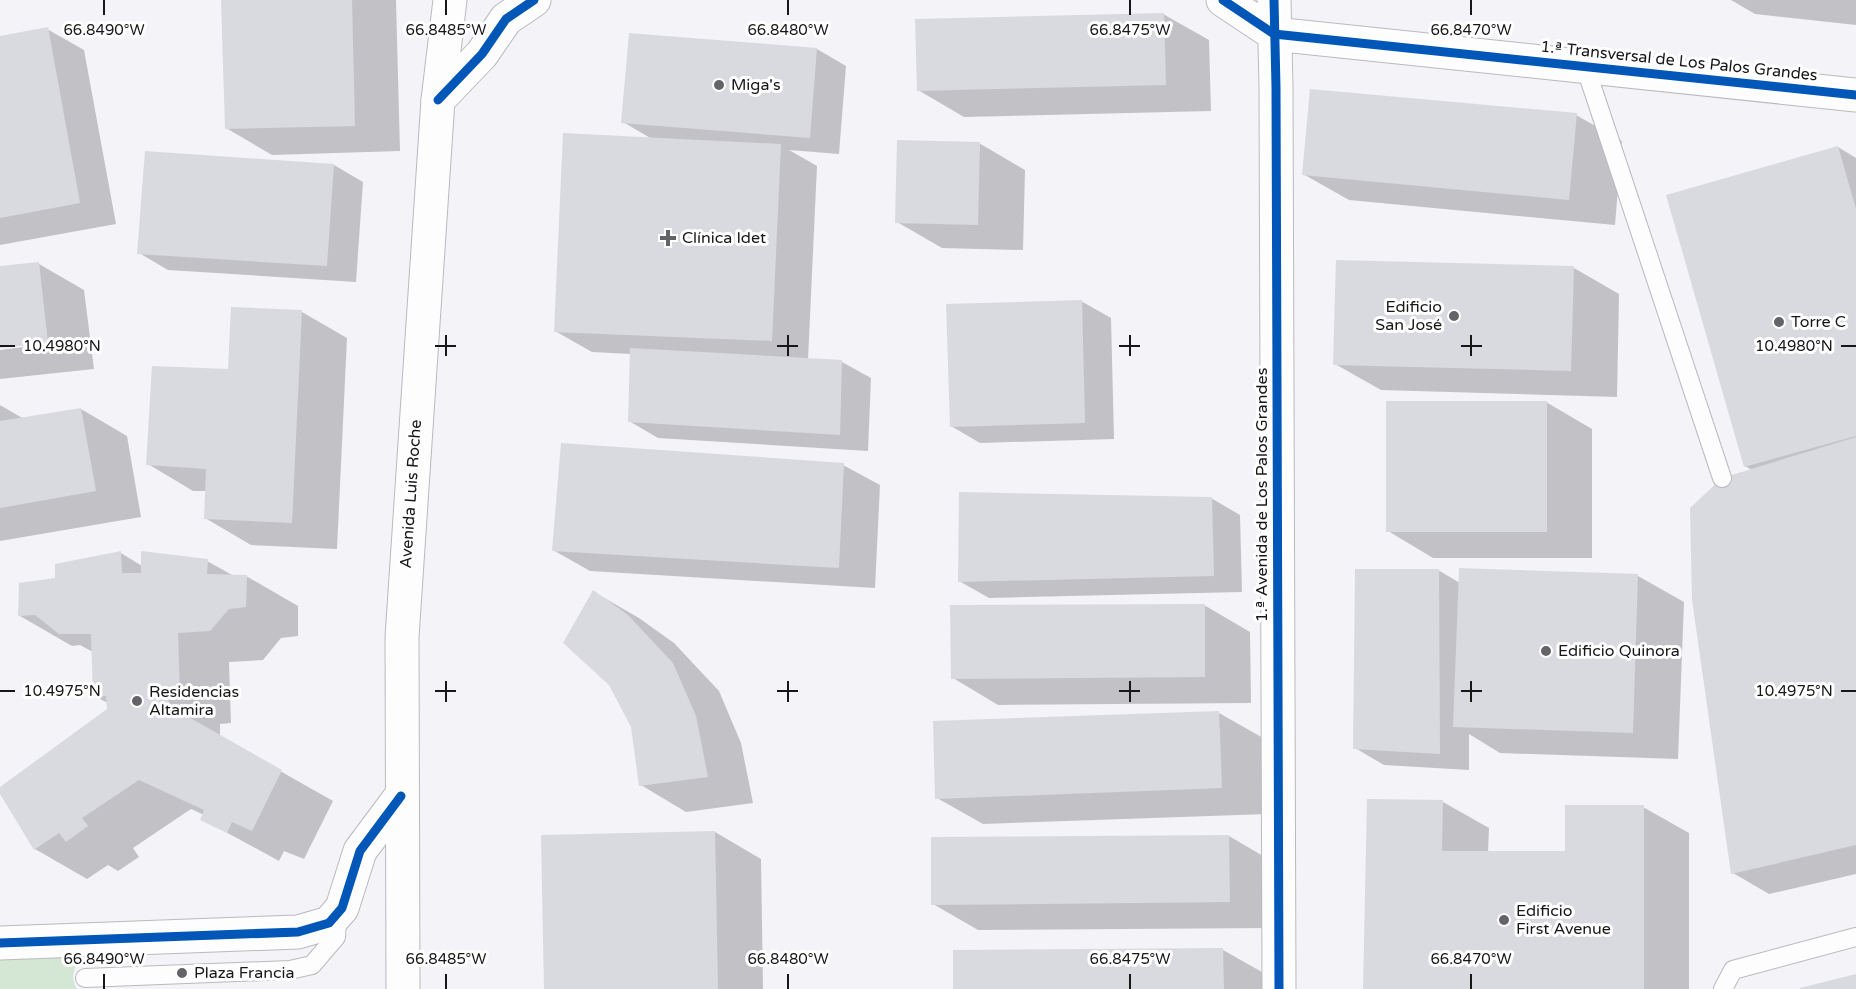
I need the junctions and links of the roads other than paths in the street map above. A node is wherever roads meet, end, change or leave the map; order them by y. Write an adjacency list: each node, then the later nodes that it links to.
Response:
1 (450, 0): 8 (street, Avenida Luis Roche)
2 (534, 0): 8 (street)
3 (1223, 0): 5 (street, 1.ª Transversal de Los Palos Grandes)
4 (1274, 0): 5 (street, 1.ª Avenida de Los Palos Grandes)
5 (1274, 34): 7 (street, 1.ª Transversal de Los Palos Grandes); 16 (street, 1.ª Avenida de Los Palos Grandes)
6 (1590, 81): 9 (lane)
7 (1856, 95)
8 (438, 100): 10 (street, Avenida Luis Roche)
9 (1722, 478)
10 (401, 796): 11 (street); 15 (street, Avenida Luis Roche)
11 (338, 913): 13 (street); 14 (lane)
12 (1856, 937): 17 (lane)
13 (0, 943)
14 (85, 978)
15 (403, 989)
16 (1279, 989)
17 (1724, 989)

